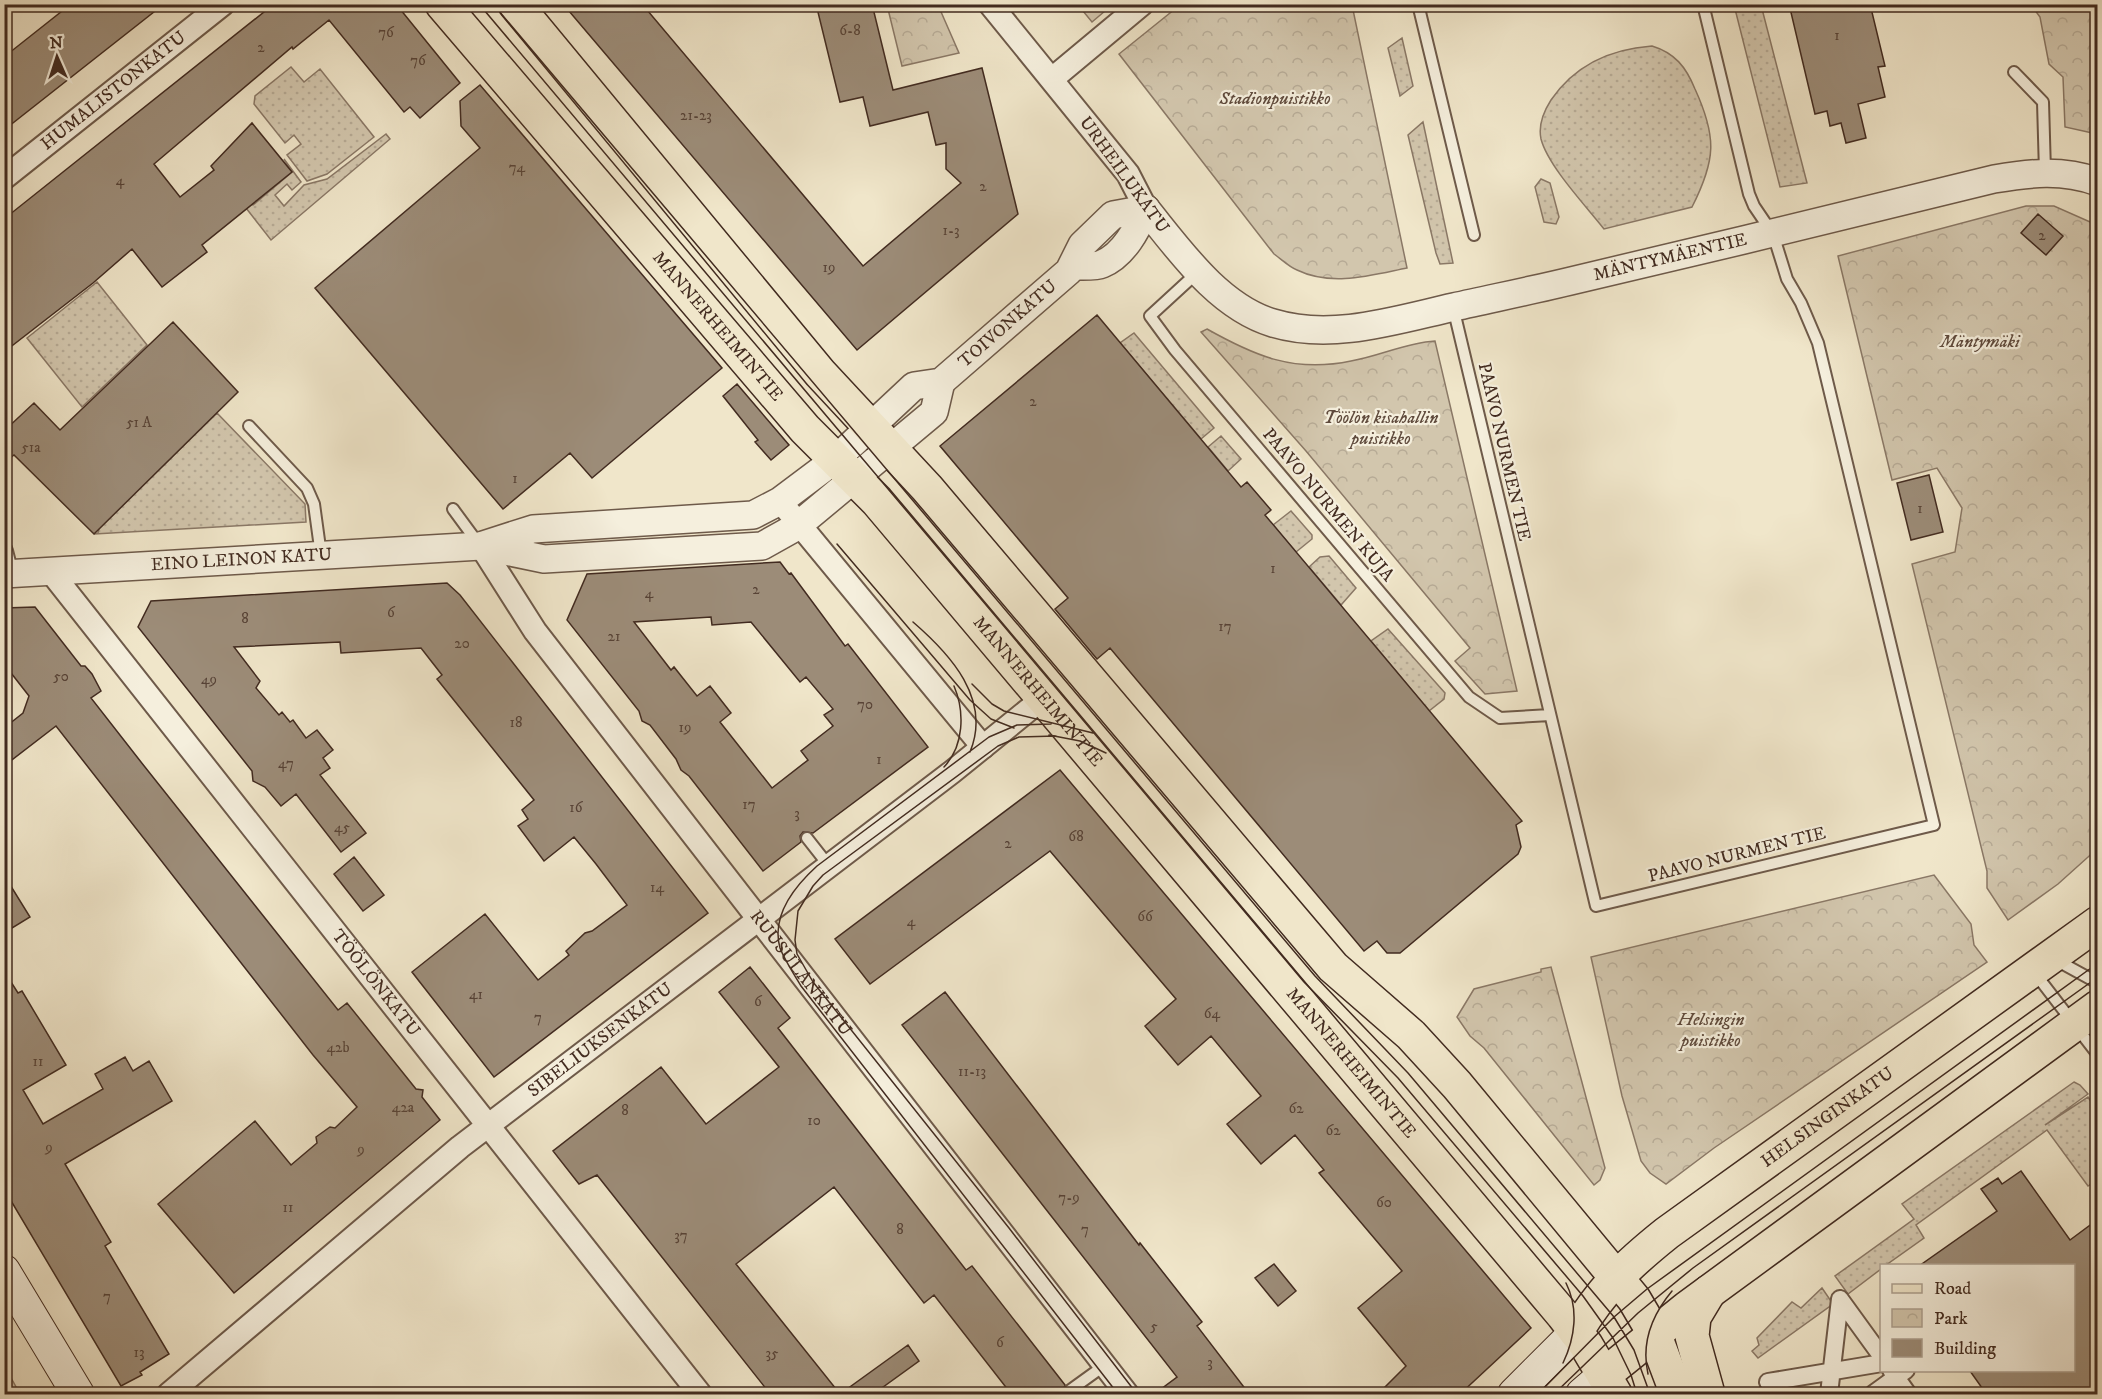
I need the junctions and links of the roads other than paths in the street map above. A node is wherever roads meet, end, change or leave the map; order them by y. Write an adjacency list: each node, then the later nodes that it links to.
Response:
1 (223, 4): 11 (street, HUMALISTONKATU)
2 (442, 4): 21 (main road, MANNERHEIMINTIE)
3 (515, 4): 20 (main road)
4 (990, 4): 9 (street, URHEILUKATU)
5 (1142, 4): 9 (street)
6 (1418, 4): 15 (lane)
7 (1703, 4): 14 (lane, PAAVO NURMEN TIE)
8 (2014, 72): 10 (lane)
9 (1052, 79): 13 (street, URHEILUKATU)
10 (2045, 172): 12 (street, MÄNTYMÄENTIE); 14 (street, MÄNTYMÄENTIE)
11 (4, 178)
12 (2097, 182)
13 (1146, 209): 16 (street, URHEILUKATU); 20 (street, TOIVONKATU)
14 (1773, 234): 17 (street, MÄNTYMÄENTIE); 30 (lane, PAAVO NURMEN TIE)
15 (1474, 235)
16 (1199, 270): 18 (street, URHEILUKATU); 30 (lane, PAAVO NURMEN KUJA)
17 (1453, 307): 18 (street, MÄNTYMÄENTIE); 30 (lane, PAAVO NURMEN TIE)
18 (1242, 310)
19 (249, 426): 26 (lane)
20 (880, 438): 21 (street, TOIVONKATU); 42 (main road)
21 (846, 469): 22 (street, EINO LEINON KATU); 24 (street, EINO LEINON KATU); 29 (main road, MANNERHEIMINTIE)
22 (780, 501): 24 (street); 25 (street, EINO LEINON KATU)
23 (453, 509): 25 (lane)
24 (800, 524): 25 (street, EINO LEINON KATU); 31 (street)
25 (481, 546): 26 (street, EINO LEINON KATU); 34 (street, RUUSULANKATU)
26 (321, 556): 28 (street, EINO LEINON KATU)
27 (6, 566): 28 (street, EINO LEINON KATU)
28 (51, 572): 40 (street, TÖÖLÖNKATU)
29 (1042, 699): 31 (street, SIBELIUKSENKATU); 44 (main road, MANNERHEIMINTIE)
30 (1550, 715)
31 (983, 747): 33 (street, SIBELIUKSENKATU)
32 (807, 838): 33 (lane)
33 (829, 866): 34 (street, SIBELIUKSENKATU)
34 (758, 919): 40 (street, SIBELIUKSENKATU); 48 (street, RUUSULANKATU)
35 (2097, 923): 36 (main road, HELSINGINKATU)
36 (2041, 963): 37 (lane); 38 (lane); 42 (main road, HELSINGINKATU)
37 (2097, 983)
38 (2086, 1016): 39 (lane); 43 (main road)
39 (2097, 1055)
40 (489, 1125): 55 (street, SIBELIUKSENKATU); 56 (street, TÖÖLÖNKATU)
41 (4, 1270): 54 (main road)
42 (1616, 1275): 44 (main road, HELSINGINKATU); 45 (main road)
43 (1710, 1291): 45 (main road); 60 (main road)
44 (1576, 1332): 52 (main road, MANNERHEIMINTIE); 58 (main road)
45 (1654, 1333): 52 (main road); 59 (main road)
46 (1880, 1356): 49 (street)
47 (1880, 1363): 49 (street)
48 (1105, 1365): 53 (lane); 57 (street, RUUSULANKATU)
49 (1832, 1372): 51 (street); 61 (street)
50 (1898, 1373): 62 (street); 63 (street)
51 (1768, 1382)
52 (1600, 1388)
53 (1069, 1391)
54 (78, 1395)
55 (169, 1395)
56 (700, 1395)
57 (1127, 1395)
58 (1514, 1395)
59 (1677, 1395)
60 (1708, 1395)
61 (1829, 1395)
62 (1873, 1395)
63 (1908, 1395)

